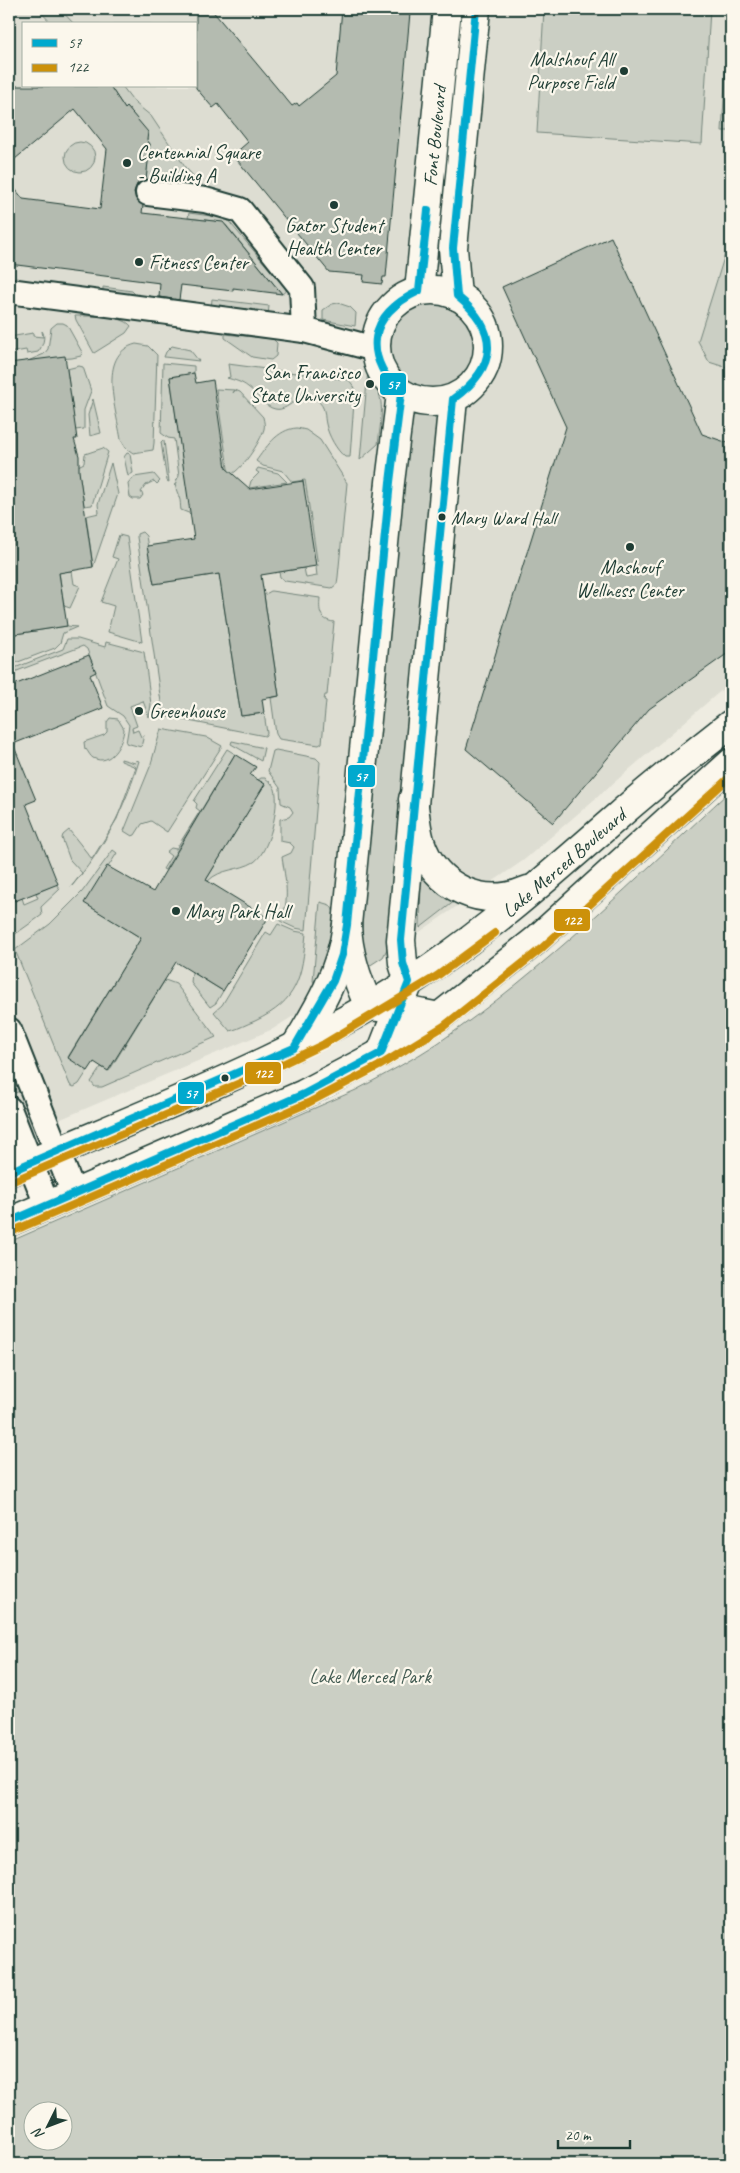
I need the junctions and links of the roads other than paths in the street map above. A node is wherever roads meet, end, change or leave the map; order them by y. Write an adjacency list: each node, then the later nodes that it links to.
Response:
1 (447, 9): 5 (street, Font Boulevard)
2 (476, 9): 6 (street, Font Boulevard)
3 (148, 193): 7 (street)
4 (9, 291): 7 (street)
5 (419, 291): 6 (street); 8 (street)
6 (457, 296): 10 (street)
7 (304, 330): 8 (street)
8 (375, 349): 9 (street)
9 (401, 394): 10 (street); 15 (street)
10 (453, 399): 13 (street)
11 (731, 724): 14 (street, Lake Merced Boulevard)
12 (731, 763): 19 (street, Lake Merced Boulevard)
13 (413, 799): 14 (street); 16 (street)
14 (536, 887): 16 (street, Lake Merced Boulevard)
15 (347, 925): 17 (street); 21 (street)
16 (409, 982): 17 (street, Lake Merced Boulevard); 18 (street)
17 (369, 1006): 18 (street); 21 (street, Lake Merced Boulevard)
18 (399, 1008): 19 (street); 22 (street)
19 (438, 1017): 22 (street, Lake Merced Boulevard)
20 (9, 1030): 24 (street)
21 (294, 1048): 24 (street, Lake Merced Boulevard)
22 (380, 1053): 26 (street, Lake Merced Boulevard)
23 (9, 1109): 25 (street)
24 (58, 1151): 25 (street, Lake Merced Boulevard); 26 (street)
25 (20, 1168): 27 (street)
26 (74, 1194): 27 (street, Lake Merced Boulevard)
27 (47, 1205): 28 (street, Lake Merced Boulevard)
28 (9, 1222)

